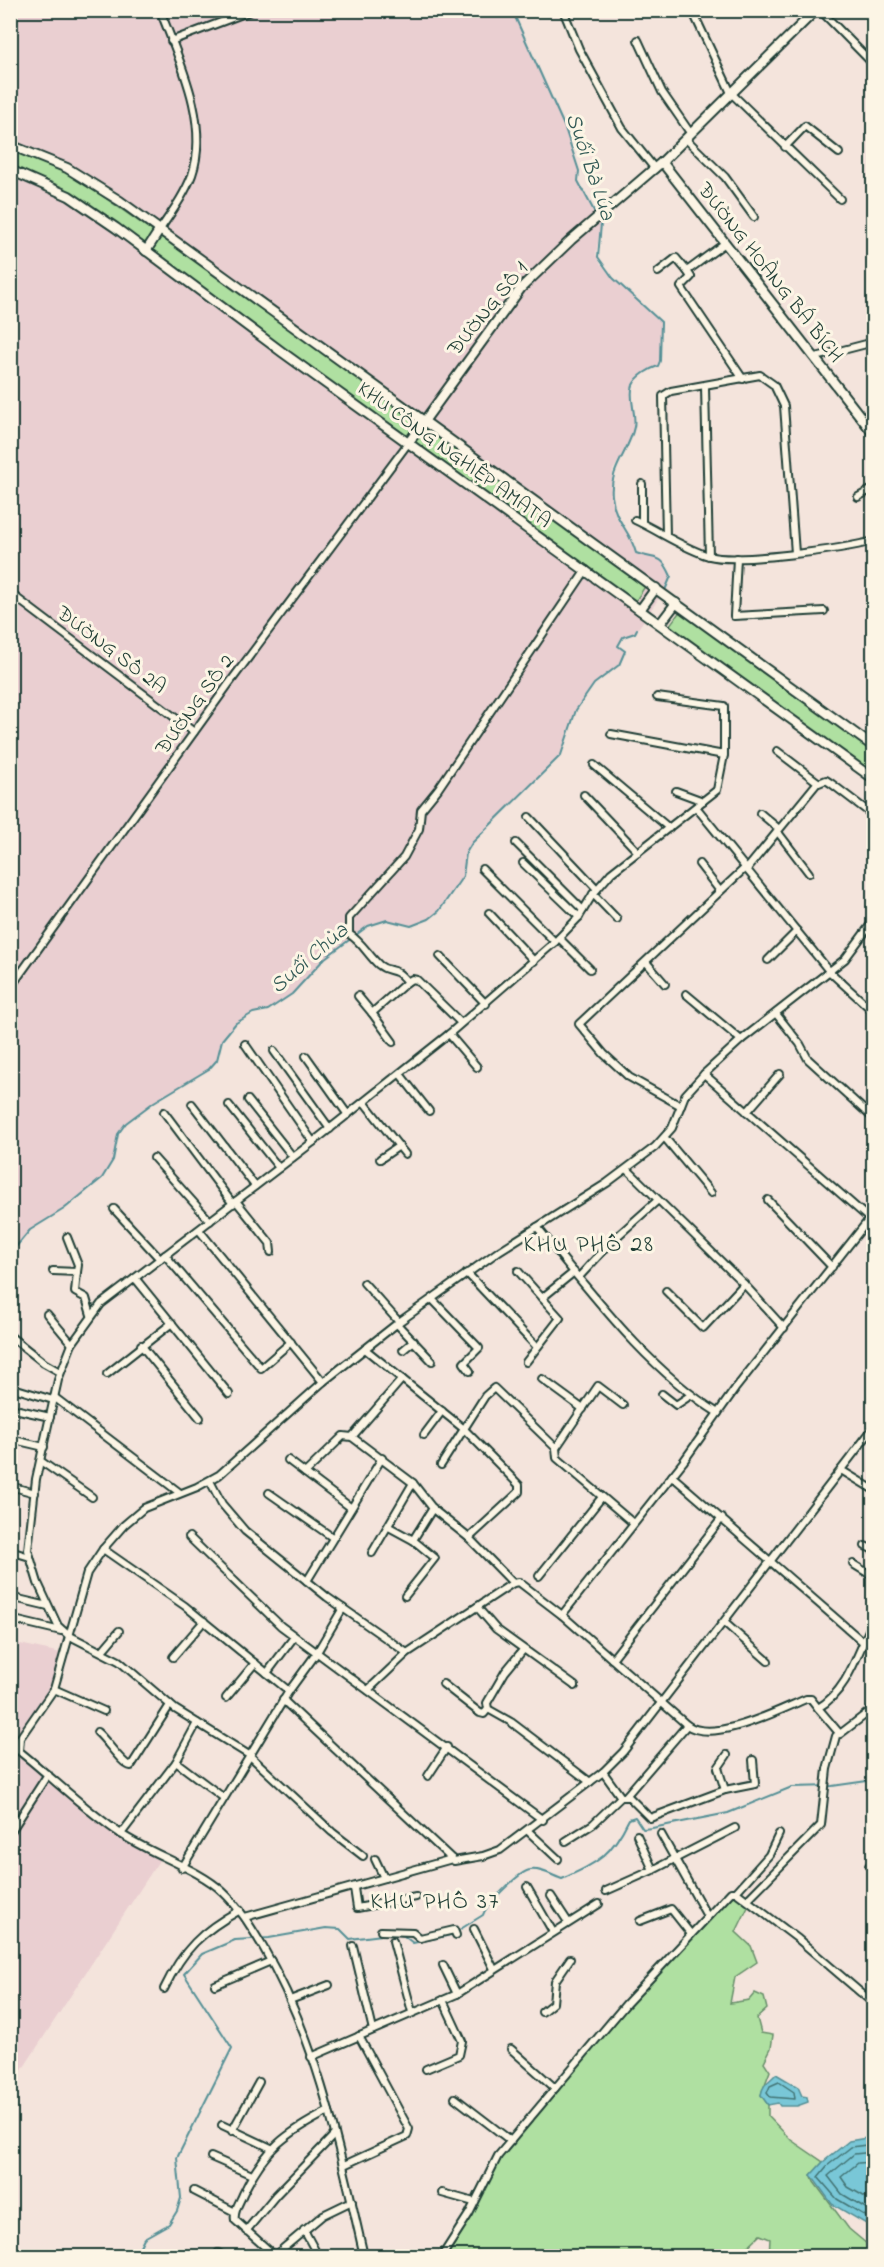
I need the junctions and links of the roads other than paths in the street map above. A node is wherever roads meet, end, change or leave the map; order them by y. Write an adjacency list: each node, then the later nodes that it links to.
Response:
1 (160, 10): 6 (street)
2 (253, 10): 6 (street)
3 (563, 10): 15 (street)
4 (692, 10): 9 (street)
5 (818, 10): 8 (street); 9 (street, ĐƯỜNG SỐ 1)
6 (171, 40): 19 (street)
7 (638, 40): 10 (street)
8 (873, 65)
9 (731, 93): 10 (street, ĐƯỜNG SỐ 1); 12 (street)
10 (688, 137): 14 (street, ĐƯỜNG SỐ 1); 18 (street)
11 (10, 145): 19 (street, KHU CÔNG NGHIỆP AMATA)
12 (785, 147): 13 (street); 17 (street)
13 (839, 153)
14 (662, 162): 15 (street, ĐƯỜNG SỐ 1); 20 (street, ĐƯỜNG HOÀNG BÁ BÍCH)
15 (655, 169): 28 (street, ĐƯỜNG SỐ 1)
16 (10, 170): 21 (street, KHU CÔNG NGHIỆP AMATA)
17 (840, 199)
18 (754, 217)
19 (159, 231): 21 (street); 28 (street, KHU CÔNG NGHIỆP AMATA)
20 (725, 243): 22 (street); 25 (street, ĐƯỜNG HOÀNG BÁ BÍCH)
21 (146, 250): 30 (street, KHU CÔNG NGHIỆP AMATA)
22 (687, 271): 23 (street); 26 (street)
23 (657, 272)
24 (873, 344): 25 (street)
25 (816, 357): 29 (street, ĐƯỜNG HOÀNG BÁ BÍCH)
26 (743, 379): 27 (street); 38 (street)
27 (705, 387): 36 (street); 39 (street)
28 (423, 419): 30 (street, ĐƯỜNG SỐ 1); 42 (street, KHU CÔNG NGHIỆP AMATA)
29 (873, 434)
30 (409, 442): 41 (street, KHU CÔNG NGHIỆP AMATA); 49 (street, ĐƯỜNG SỐ 2)
31 (642, 484): 35 (street)
32 (873, 488): 33 (street)
33 (858, 497)
34 (635, 520): 35 (street)
35 (642, 523): 36 (street)
36 (666, 535): 39 (street)
37 (873, 541): 38 (street)
38 (795, 553): 40 (street)
39 (709, 556): 40 (street)
40 (737, 558): 46 (street)
41 (585, 570): 45 (street, KHU CÔNG NGHIỆP AMATA); 88 (street)
42 (656, 588): 44 (street, KHU CÔNG NGHIỆP AMATA); 45 (street)
43 (10, 593): 49 (street, ĐƯỜNG SỐ 2A)
44 (676, 603): 47 (street); 51 (street, KHU CÔNG NGHIỆP AMATA)
45 (640, 610): 47 (street, KHU CÔNG NGHIỆP AMATA)
46 (824, 611)
47 (660, 624): 55 (street, KHU CÔNG NGHIỆP AMATA)
48 (657, 697): 53 (street)
49 (194, 732): 90 (street, ĐƯỜNG SỐ 2)
50 (611, 734): 53 (street)
51 (873, 747)
52 (777, 751): 56 (street)
53 (724, 756): 59 (street)
54 (594, 765): 64 (street)
55 (873, 779)
56 (818, 782): 62 (street); 65 (street)
57 (676, 791): 59 (street)
58 (584, 795): 67 (street)
59 (703, 801): 60 (street)
60 (696, 807): 64 (street); 71 (street)
61 (760, 813): 65 (street)
62 (873, 816)
63 (530, 817): 73 (street)
64 (669, 828): 67 (street)
65 (778, 830): 71 (street); 72 (street)
66 (516, 843): 75 (street)
67 (638, 852): 73 (street)
68 (523, 863): 77 (street)
69 (699, 864): 74 (street)
70 (482, 869): 81 (street)
71 (746, 869): 74 (street); 80 (street)
72 (809, 873)
73 (595, 891): 75 (street); 78 (street)
74 (720, 891): 85 (street)
75 (583, 910): 77 (street)
76 (489, 913): 84 (street)
77 (579, 917): 81 (street)
78 (616, 919)
79 (873, 921): 87 (street)
80 (797, 931): 83 (street); 87 (street)
81 (557, 940): 84 (street); 86 (street)
82 (440, 956): 93 (street)
83 (768, 960)
84 (534, 961): 93 (street)
85 (646, 962): 89 (street); 112 (street)
86 (590, 969)
87 (830, 972): 94 (street); 96 (street)
88 (406, 982): 95 (street); 97 (street)
89 (665, 984)
90 (10, 988)
91 (686, 994): 99 (street)
92 (358, 996): 95 (street)
93 (486, 1004): 97 (street)
94 (873, 1012)
95 (372, 1013): 100 (street)
96 (777, 1015): 99 (street); 117 (street)
97 (462, 1023): 98 (street)
98 (449, 1034): 104 (street); 105 (street)
99 (741, 1040): 106 (street)
100 (393, 1042)
101 (245, 1044): 120 (street)
102 (274, 1051): 118 (street)
103 (306, 1056): 116 (street)
104 (477, 1067)
105 (400, 1074): 109 (street); 113 (street)
106 (704, 1074): 112 (street); 115 (street)
107 (780, 1074): 115 (street)
108 (249, 1100): 123 (street)
109 (364, 1102): 116 (street); 121 (street)
110 (192, 1104): 128 (street)
111 (229, 1105): 126 (street)
112 (681, 1106): 119 (street)
113 (429, 1111)
114 (164, 1112): 132 (street)
115 (747, 1113): 136 (street)
116 (348, 1115): 118 (street)
117 (873, 1119)
118 (330, 1129): 120 (street)
119 (665, 1138): 127 (street); 129 (street)
120 (313, 1142): 123 (street)
121 (399, 1146): 122 (street); 125 (street)
122 (405, 1154)
123 (293, 1157): 126 (street)
124 (154, 1158): 135 (street)
125 (380, 1159)
126 (279, 1167): 128 (street)
127 (627, 1169): 130 (street); 137 (street)
128 (255, 1186): 132 (street)
129 (711, 1193)
130 (658, 1200): 147 (street); 150 (street)
131 (768, 1200): 142 (street)
132 (234, 1202): 135 (street); 140 (street)
133 (114, 1209): 141 (street)
134 (873, 1213): 136 (street)
135 (210, 1221): 138 (street)
136 (871, 1221): 142 (street)
137 (537, 1227): 146 (street); 147 (street)
138 (199, 1230): 141 (street); 161 (street)
139 (67, 1237): 145 (street)
140 (271, 1252)
141 (163, 1257): 148 (street); 161 (street)
142 (832, 1267): 158 (street)
143 (53, 1271): 145 (street)
144 (518, 1271): 152 (street)
145 (77, 1272): 155 (street)
146 (467, 1273): 153 (street); 164 (street)
147 (576, 1274): 152 (street); 178 (street)
148 (135, 1278): 155 (street); 156 (street)
149 (364, 1283): 157 (street)
150 (744, 1284): 151 (street); 158 (street)
151 (666, 1291)
152 (542, 1298): 164 (street)
153 (432, 1299): 157 (street); 169 (street)
154 (47, 1314): 162 (street)
155 (91, 1315): 162 (street)
156 (171, 1323): 163 (street); 176 (street)
157 (398, 1323): 160 (street); 165 (street)
158 (784, 1328): 184 (street)
159 (10, 1336): 170 (street)
160 (414, 1341): 166 (street); 167 (street)
161 (291, 1342): 174 (street)
162 (72, 1344): 170 (street)
163 (141, 1345): 171 (street); 186 (street)
164 (536, 1346): 168 (street)
165 (365, 1348): 172 (street); 174 (street)
166 (403, 1350)
167 (432, 1361)
168 (526, 1362)
169 (470, 1371)
170 (60, 1372): 179 (street)
171 (107, 1374)
172 (402, 1379): 183 (street); 190 (street)
173 (542, 1379): 182 (street)
174 (323, 1382): 201 (street)
175 (10, 1386): 179 (street)
176 (229, 1394)
177 (662, 1394): 178 (street)
178 (691, 1395): 184 (street)
179 (54, 1399): 185 (street); 207 (street)
180 (623, 1405): 182 (street)
181 (10, 1408): 185 (street)
182 (583, 1409): 193 (street)
183 (442, 1411): 188 (street); 189 (street)
184 (718, 1413): 200 (street)
185 (50, 1417): 192 (street)
186 (200, 1418)
187 (873, 1427): 198 (street)
188 (464, 1429): 193 (street); 197 (street); 217 (street)
189 (424, 1434)
190 (352, 1437): 194 (street); 199 (street)
191 (10, 1439): 192 (street)
192 (44, 1446): 196 (street)
193 (556, 1448): 209 (street)
194 (382, 1458): 202 (street); 210 (street)
195 (288, 1460): 199 (street)
196 (42, 1462): 206 (street); 208 (street)
197 (441, 1465)
198 (841, 1470): 204 (street); 225 (street)
199 (305, 1473): 210 (street)
200 (672, 1476): 212 (street); 213 (street)
201 (210, 1481): 207 (street); 229 (street)
202 (413, 1483): 211 (street); 214 (street)
203 (10, 1486): 206 (street)
204 (873, 1490)
205 (269, 1492): 216 (street)
206 (35, 1493): 224 (street)
207 (180, 1493): 220 (street)
208 (92, 1497)
209 (602, 1497): 213 (street); 227 (street)
210 (350, 1507): 216 (street)
211 (433, 1508): 217 (street); 218 (street)
212 (722, 1518): 225 (street); 250 (street)
213 (633, 1523): 236 (street)
214 (389, 1527): 218 (street); 223 (street)
215 (189, 1537): 243 (street)
216 (332, 1537): 229 (street)
217 (469, 1538): 230 (street)
218 (413, 1540): 231 (street)
219 (865, 1546): 221 (street)
220 (103, 1549): 239 (street); 242 (street)
221 (873, 1550)
222 (10, 1551): 224 (street)
223 (372, 1553)
224 (30, 1557): 233 (street)
225 (771, 1560): 240 (street); 244 (street)
226 (853, 1564): 228 (street)
227 (539, 1576)
228 (873, 1577)
229 (307, 1581): 235 (street)
230 (513, 1583): 234 (street); 236 (street)
231 (405, 1596)
232 (10, 1597): 233 (street)
233 (48, 1606): 242 (street)
234 (477, 1607): 245 (street); 247 (street)
235 (344, 1608): 247 (street); 248 (street)
236 (562, 1615): 250 (street)
237 (10, 1619): 242 (street)
238 (873, 1620): 244 (street)
239 (204, 1621): 249 (street); 252 (street)
240 (725, 1623): 251 (street); 262 (street)
241 (119, 1631): 246 (street)
242 (65, 1633): 246 (street); 256 (street)
243 (294, 1637): 248 (street); 253 (street)
244 (862, 1641): 263 (street)
245 (523, 1650): 255 (street); 265 (street)
246 (102, 1651): 261 (street)
247 (407, 1653): 257 (street)
248 (316, 1654): 257 (street); 258 (street)
249 (173, 1657)
250 (612, 1659): 262 (street)
251 (768, 1660)
252 (255, 1663): 253 (street); 259 (street)
253 (267, 1673): 258 (street)
254 (443, 1684): 265 (street)
255 (576, 1686)
256 (54, 1689): 266 (street); 277 (street)
257 (368, 1690): 271 (street)
258 (289, 1691): 260 (street)
259 (226, 1698)
260 (283, 1700): 272 (street); 294 (street)
261 (170, 1705): 267 (street); 269 (street)
262 (662, 1705): 268 (street); 276 (street)
263 (818, 1708): 264 (street); 268 (street)
264 (873, 1708)
265 (488, 1709): 279 (street)
266 (104, 1711)
267 (197, 1723): 272 (street); 275 (street)
268 (687, 1725): 281 (street)
269 (97, 1732)
270 (836, 1736): 306 (street)
271 (447, 1748): 278 (street); 283 (street)
272 (249, 1755): 282 (street); 292 (street)
273 (728, 1755): 280 (street)
274 (753, 1760): 280 (street)
275 (176, 1761): 282 (street); 287 (street)
276 (603, 1772): 279 (street); 281 (street)
277 (48, 1774): 286 (street); 287 (street)
278 (428, 1776)
279 (590, 1782): 283 (street)
280 (725, 1790): 281 (street)
281 (623, 1796): 291 (street)
282 (224, 1798): 297 (street)
283 (543, 1820): 285 (street)
284 (735, 1828): 296 (street)
285 (528, 1831): 294 (street); 295 (street)
286 (10, 1833)
287 (121, 1834): 297 (street)
288 (661, 1834): 296 (street)
289 (778, 1834): 303 (street)
290 (637, 1835): 298 (street)
291 (566, 1841)
292 (363, 1856)
293 (375, 1859): 299 (street)
294 (452, 1859): 299 (street)
295 (558, 1859)
296 (674, 1860): 298 (street); 309 (street)
297 (182, 1868): 308 (street)
298 (653, 1870): 302 (street)
299 (384, 1878): 301 (street)
300 (527, 1887): 316 (street)
301 (354, 1888): 305 (street); 310 (street)
302 (606, 1891)
303 (736, 1892): 306 (street); 309 (street)
304 (551, 1896): 312 (street)
305 (416, 1897)
306 (747, 1900): 330 (street)
307 (599, 1904): 312 (street)
308 (240, 1910): 310 (street); 326 (street)
309 (707, 1916): 317 (street)
310 (245, 1917): 321 (street)
311 (640, 1921): 317 (street)
312 (568, 1922): 316 (street)
313 (474, 1929): 323 (street)
314 (381, 1931): 315 (street)
315 (455, 1932)
316 (553, 1932): 323 (street)
317 (690, 1933): 339 (street)
318 (393, 1941): 331 (street)
319 (353, 1946): 333 (street)
320 (570, 1959): 332 (street)
321 (271, 1961): 324 (street); 328 (street)
322 (443, 1965): 327 (street)
323 (494, 1970): 327 (street)
324 (215, 1985)
325 (329, 1985): 328 (street)
326 (164, 1989)
327 (457, 1994): 329 (street)
328 (290, 2000): 336 (street)
329 (443, 2000): 331 (street); 337 (street)
330 (873, 2004)
331 (412, 2012): 333 (street)
332 (542, 2012)
333 (373, 2030): 334 (street)
334 (359, 2036): 336 (street); 348 (street)
335 (511, 2049): 339 (street)
336 (311, 2057): 341 (street)
337 (426, 2069)
338 (259, 2082): 343 (street)
339 (555, 2088): 345 (street)
340 (455, 2098): 345 (street)
341 (329, 2111): 344 (street); 346 (street)
342 (222, 2125): 343 (street)
343 (232, 2130): 346 (street)
344 (335, 2134): 348 (street); 356 (street)
345 (511, 2140): 353 (street)
346 (271, 2148): 349 (street)
347 (211, 2157): 349 (street)
348 (344, 2165): 352 (street)
349 (252, 2175): 354 (street)
350 (194, 2191): 354 (street)
351 (442, 2193): 353 (street)
352 (352, 2201): 355 (street); 359 (street)
353 (474, 2202): 360 (street)
354 (235, 2212): 356 (street)
355 (304, 2230): 357 (street); 358 (street)
356 (246, 2231): 357 (street)
357 (275, 2256)
358 (318, 2256)
359 (364, 2256)
360 (442, 2256)

